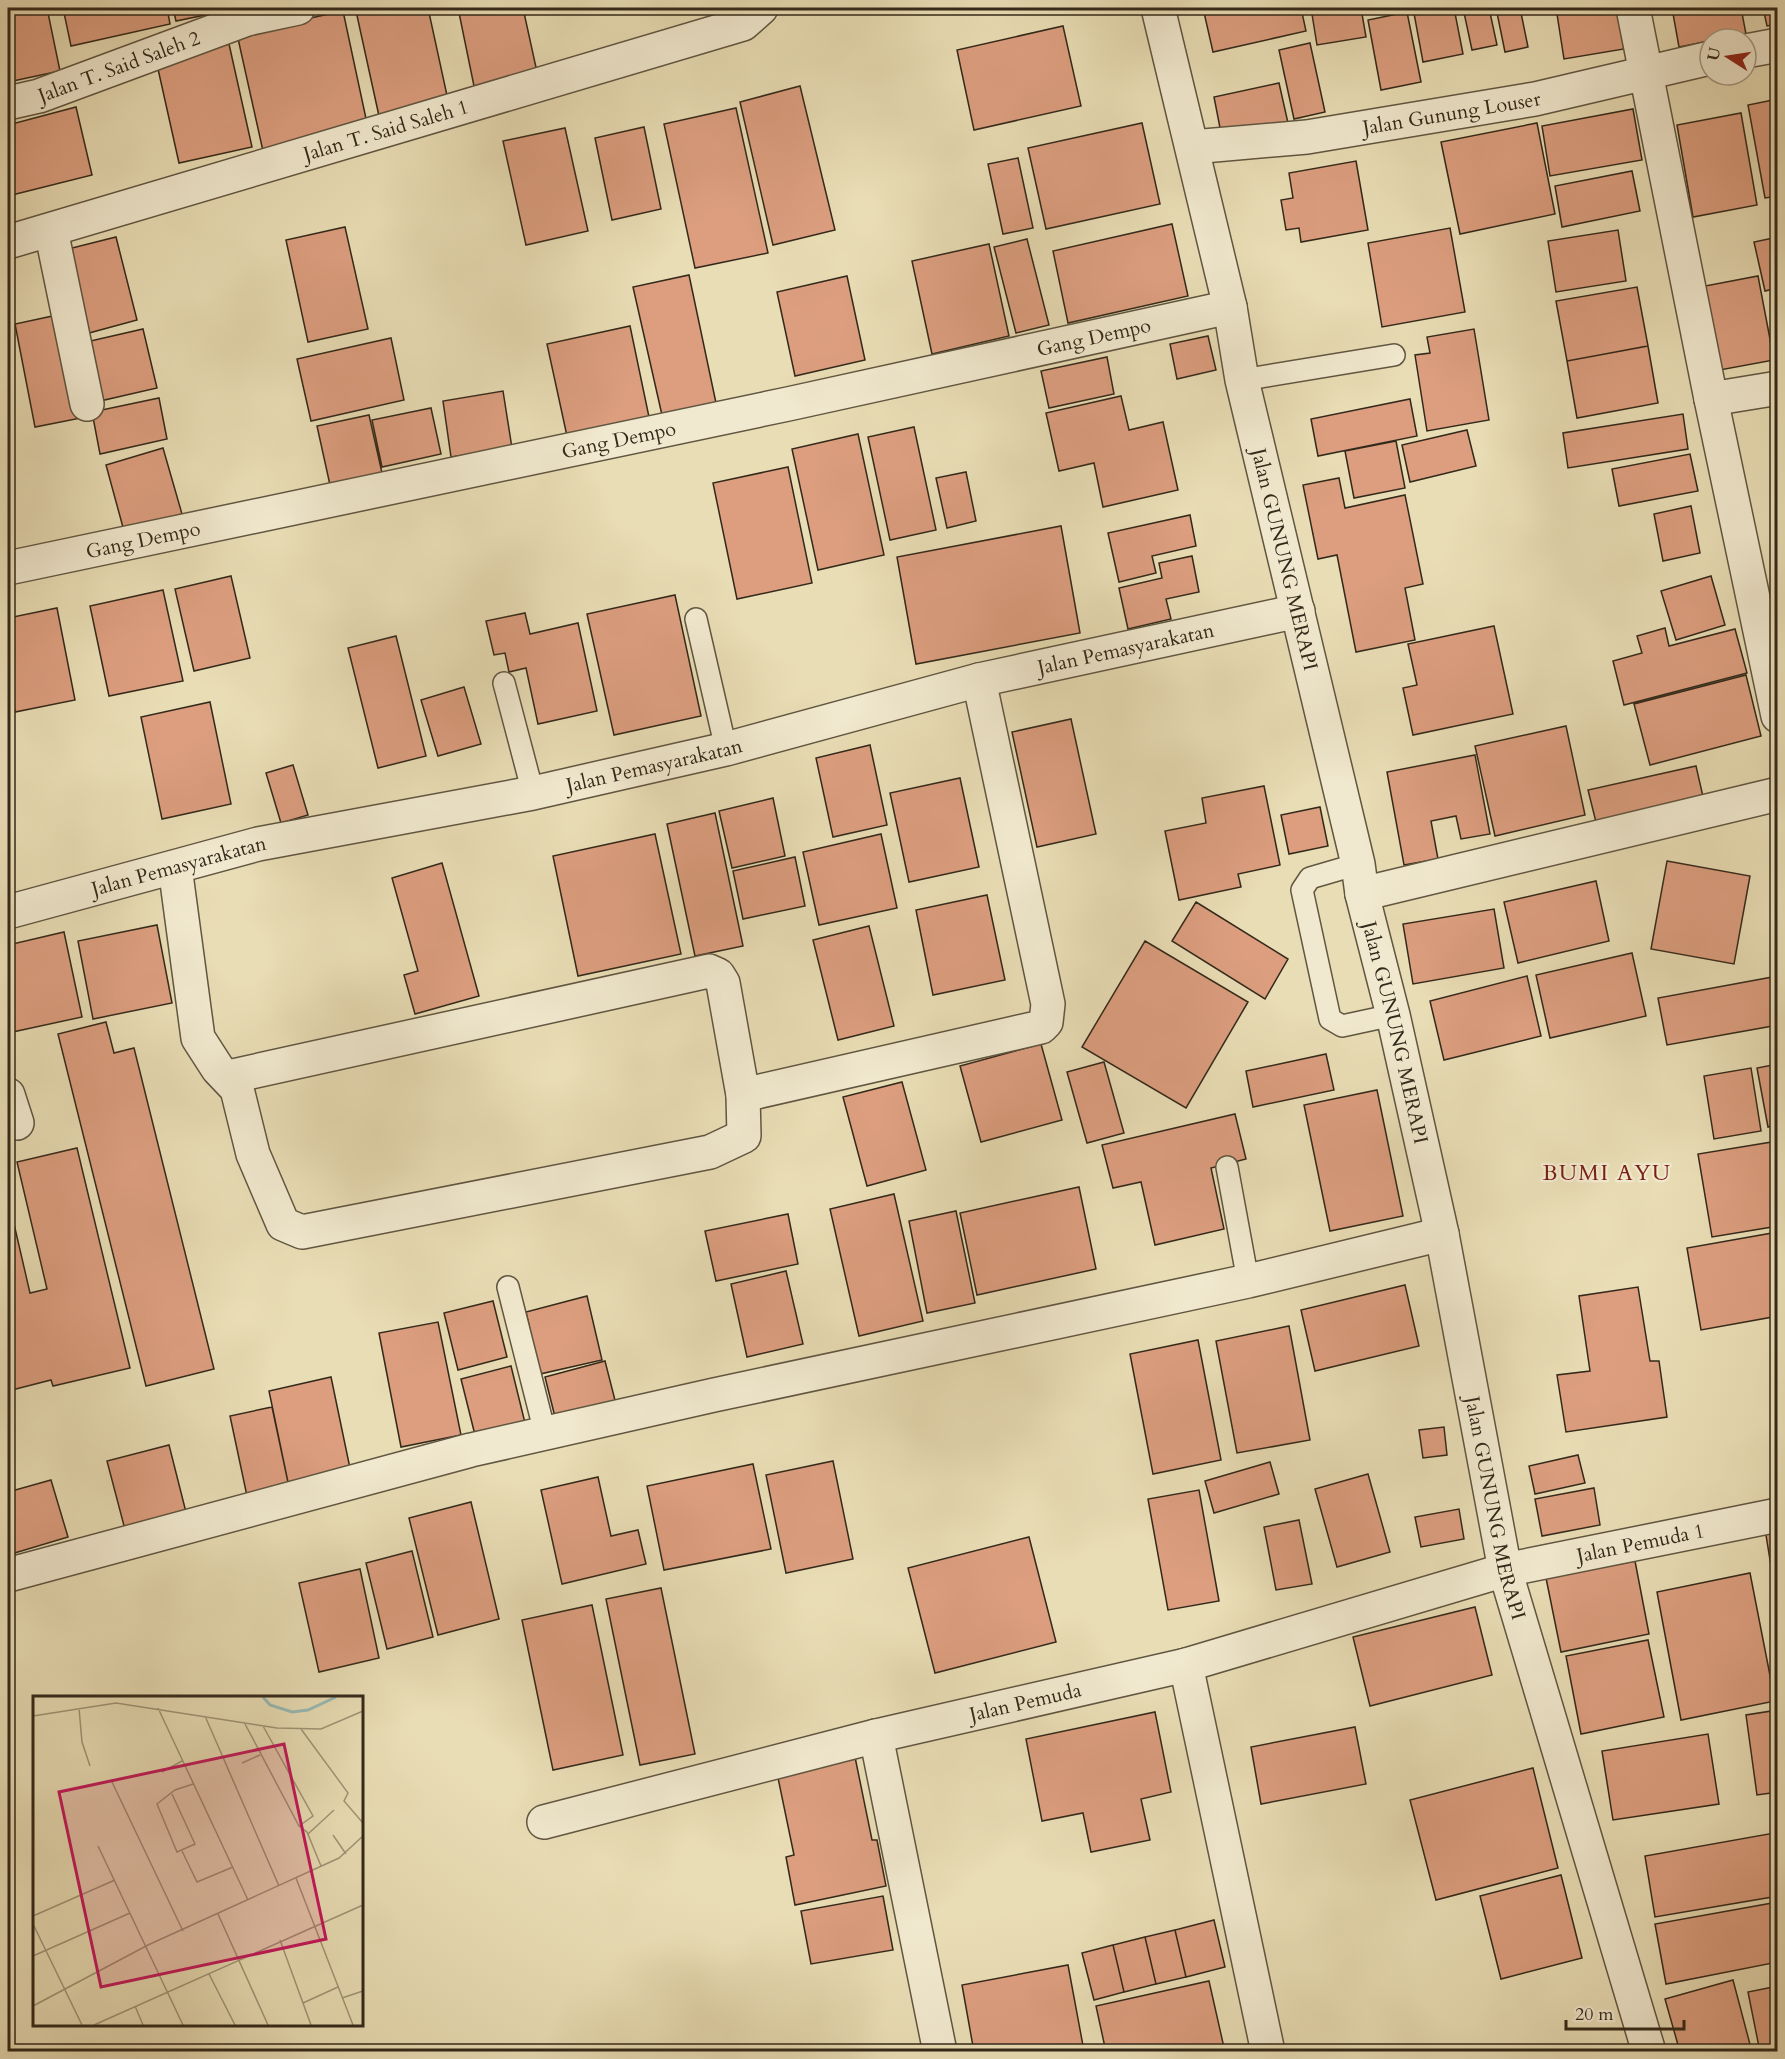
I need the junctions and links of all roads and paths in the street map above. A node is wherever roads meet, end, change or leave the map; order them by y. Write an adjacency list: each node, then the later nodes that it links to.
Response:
1 (298, 8): 9 (street, Jalan T. Said Saleh 2)
2 (1158, 8): 10 (street, Jalan GUNUNG MERAPI)
3 (1633, 8): 8 (street)
4 (747, 13): 11 (street, Jalan T. Said Saleh 1)
5 (1778, 45): 6 (street)
6 (1758, 49)
7 (1698, 61): 8 (street, Jalan Gunung Louser)
8 (1646, 72): 10 (street, Jalan Gunung Louser); 17 (street)
9 (8, 103)
10 (1192, 147): 13 (street, Jalan GUNUNG MERAPI)
11 (51, 230): 12 (street, Jalan T. Said Saleh 1); 18 (street)
12 (8, 242)
13 (1230, 307): 15 (street, Jalan GUNUNG MERAPI); 19 (street, Gang Dempo)
14 (1394, 355): 15 (lane)
15 (1242, 380): 20 (street, Jalan GUNUNG MERAPI)
16 (1778, 388): 17 (street)
17 (1711, 399): 24 (street)
18 (87, 404)
19 (8, 568)
20 (1298, 611): 22 (street, Jalan Pemasyarakatan); 29 (street, Jalan GUNUNG MERAPI)
21 (696, 619): 25 (lane)
22 (979, 680): 25 (street, Jalan Pemasyarakatan); 33 (street)
23 (504, 683): 26 (lane)
24 (1778, 716)
25 (726, 749): 26 (street, Jalan Pemasyarakatan)
26 (533, 793): 28 (street, Jalan Pemasyarakatan)
27 (1778, 794): 29 (street)
28 (175, 867): 30 (street, Jalan Pemasyarakatan); 32 (street)
29 (1360, 879): 31 (street, Jalan GUNUNG MERAPI); 31 (lane)
30 (8, 912)
31 (1393, 1015): 35 (street, Jalan GUNUNG MERAPI)
32 (228, 1077): 33 (street); 33 (street)
33 (743, 1095)
34 (1227, 1167): 36 (lane)
35 (1442, 1234): 36 (street); 40 (street, Jalan GUNUNG MERAPI)
36 (1248, 1281): 38 (street)
37 (508, 1287): 38 (lane)
38 (545, 1433): 41 (street)
39 (1778, 1515): 40 (street, Jalan Pemuda 1)
40 (1505, 1570): 42 (street, Jalan Pemuda); 47 (street, Jalan GUNUNG MERAPI)
41 (8, 1575)
42 (1186, 1665): 43 (street, Jalan Pemuda); 46 (street)
43 (876, 1736): 44 (street, Jalan Pemuda); 45 (street)
44 (544, 1822)
45 (940, 2052)
46 (1268, 2052)
47 (1648, 2052)

